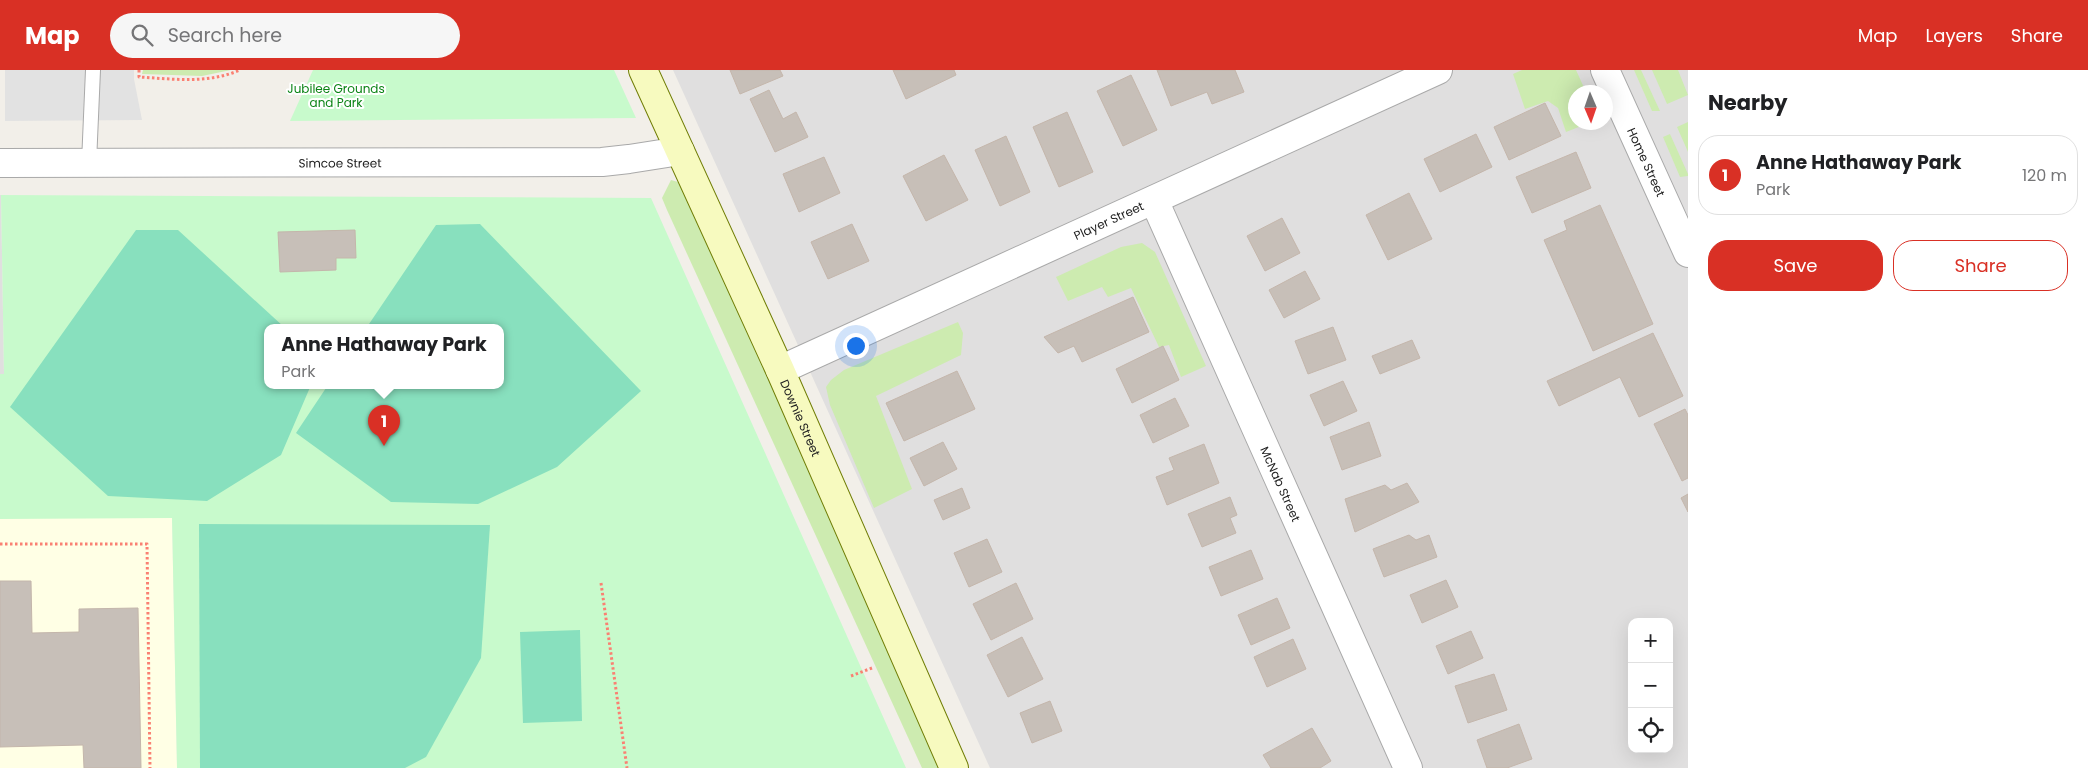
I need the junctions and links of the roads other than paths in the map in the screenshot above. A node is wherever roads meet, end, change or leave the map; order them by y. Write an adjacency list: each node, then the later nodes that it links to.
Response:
1 (93, 70): 6 (lane)
2 (643, 70): 5 (main road, Downie Street)
3 (1438, 70): 8 (street, Player Street)
4 (1605, 70): 9 (street, Home Street)
5 (680, 151): 6 (street, Simcoe Street); 10 (main road, Downie Street)
6 (90, 163): 7 (street, Simcoe Street)
7 (0, 164)
8 (1154, 200): 10 (street, Player Street); 12 (street, McNab Street)
9 (1688, 253)
10 (780, 370): 11 (main road, Downie Street)
11 (954, 768)
12 (1408, 768)

